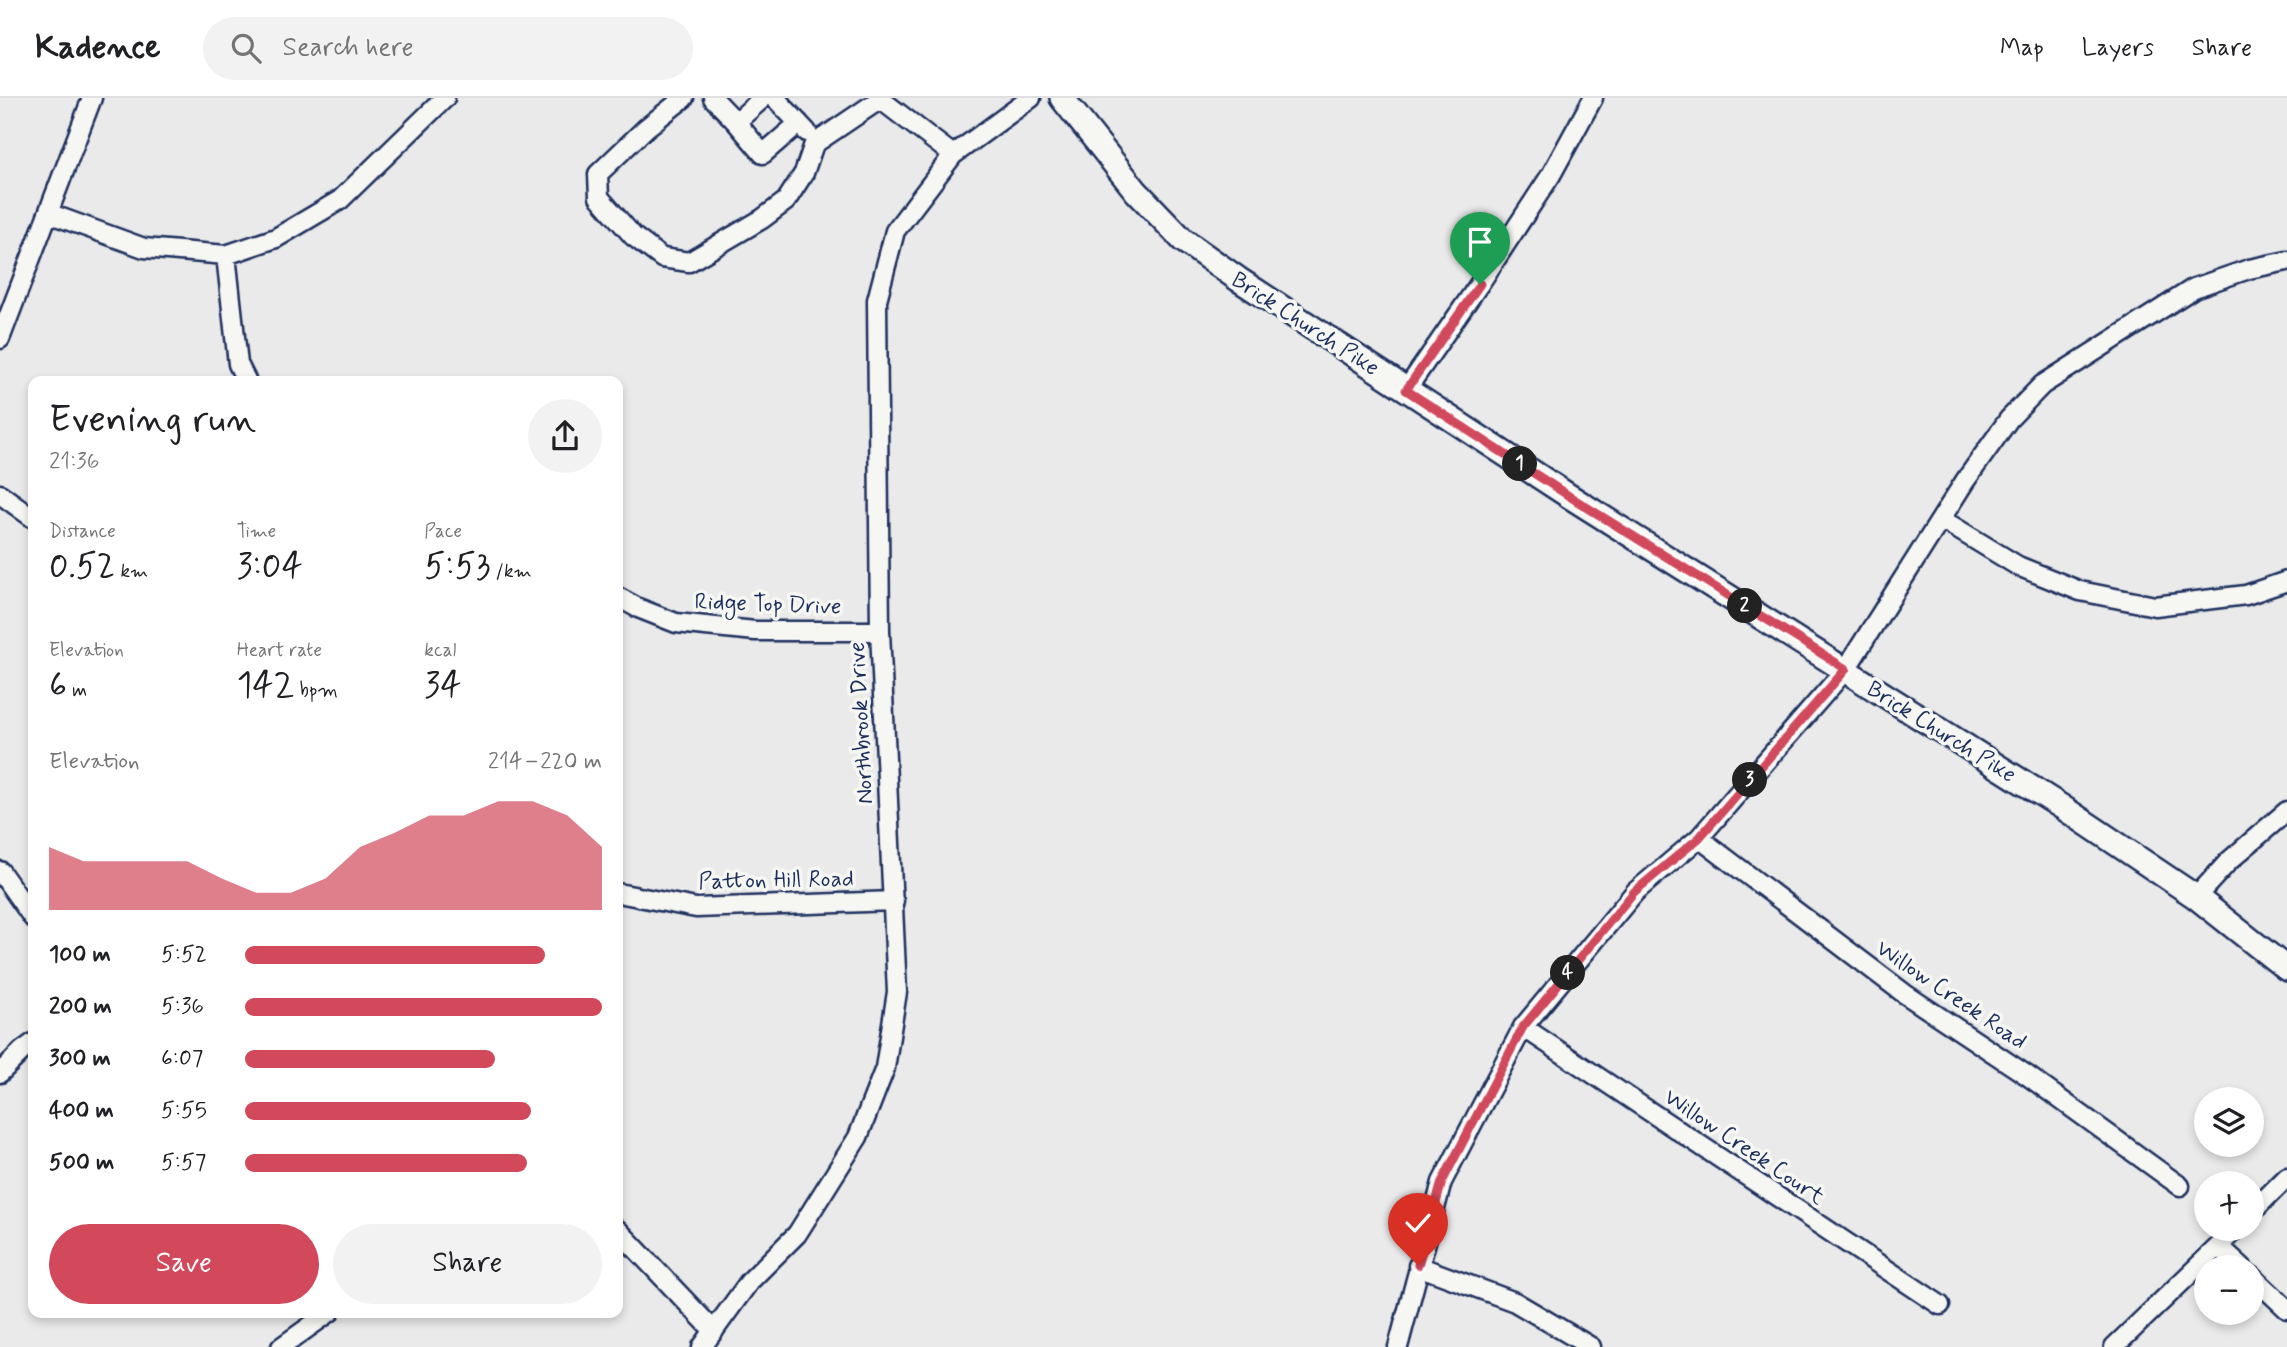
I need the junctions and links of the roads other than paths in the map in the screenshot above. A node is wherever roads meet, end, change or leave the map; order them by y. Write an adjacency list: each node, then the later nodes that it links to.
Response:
1 (92, 98): 15 (street)
2 (445, 98): 16 (street)
3 (684, 98): 13 (street)
4 (713, 98): 11 (street)
5 (763, 98): 11 (street)
6 (775, 98): 12 (street)
7 (1031, 98): 14 (street, Northbrook Drive)
8 (1062, 98): 20 (main road, Brick Church Pike)
9 (1593, 98): 20 (street)
10 (881, 99): 13 (street); 14 (street)
11 (736, 122): 12 (street)
12 (799, 123): 13 (street)
13 (816, 142)
14 (953, 155): 26 (street, Northbrook Drive)
15 (48, 213): 16 (street); 18 (street)
16 (226, 255): 19 (street)
17 (2287, 261): 23 (street)
18 (0, 338)
19 (244, 376)
20 (1406, 390): 27 (main road, Brick Church Pike)
21 (0, 495): 22 (street)
22 (28, 515)
23 (1941, 519): 24 (street); 27 (street)
24 (2287, 581)
25 (623, 600): 26 (street, Ridge Top Drive)
26 (880, 631): 33 (street, Northbrook Drive)
27 (1846, 669): 29 (street); 32 (main road, Brick Church Pike)
28 (2287, 811): 32 (street)
29 (1699, 838): 36 (street); 40 (street, Willow Creek Road)
30 (0, 871): 34 (street)
31 (623, 894): 33 (street, Patton Hill Road)
32 (2196, 897): 35 (main road, Brick Church Pike)
33 (894, 901): 51 (street, Northbrook Drive)
34 (28, 911)
35 (2287, 969)
36 (1523, 1027): 46 (street); 48 (street, Willow Creek Court)
37 (28, 1047): 38 (street)
38 (0, 1073)
39 (2287, 1177): 41 (street)
40 (2180, 1186)
41 (2264, 1200)
42 (623, 1235): 51 (street)
43 (2223, 1241): 44 (street)
44 (2218, 1246): 45 (street); 56 (street)
45 (2228, 1255)
46 (1418, 1265): 54 (street); 55 (street)
47 (2264, 1286): 49 (street)
48 (1940, 1305)
49 (2287, 1309)
50 (322, 1318): 52 (street)
51 (714, 1331): 53 (street, Northbrook Drive)
52 (281, 1347)
53 (702, 1347)
54 (1398, 1347)
55 (1591, 1347)
56 (2114, 1347)

